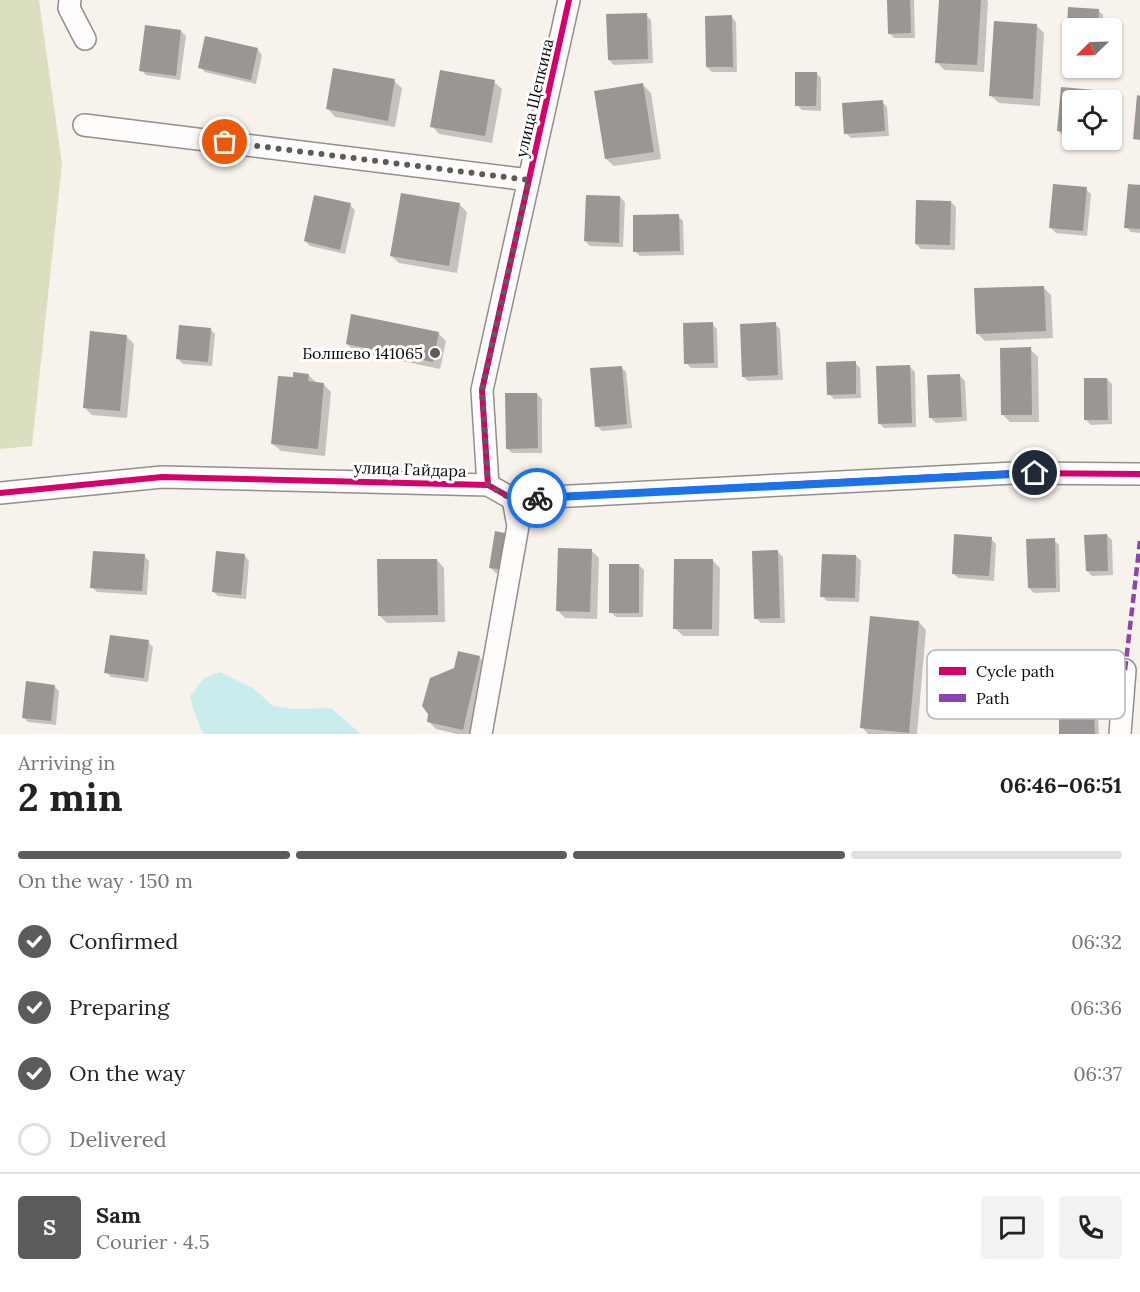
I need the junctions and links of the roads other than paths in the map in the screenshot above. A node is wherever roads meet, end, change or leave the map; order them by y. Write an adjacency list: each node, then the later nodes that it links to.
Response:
1 (70, 0): 3 (street)
2 (569, 0): 5 (street, улица Щепкина)
3 (85, 39)
4 (84, 125): 5 (street)
5 (529, 180): 7 (street, улица Щепкина)
6 (1140, 474): 9 (street)
7 (488, 485): 8 (street, улица Гайдара); 9 (street, улица Гайдара)
8 (0, 493)
9 (513, 500): 11 (street)
10 (1121, 719): 12 (street)
11 (481, 734)
12 (1120, 734)

